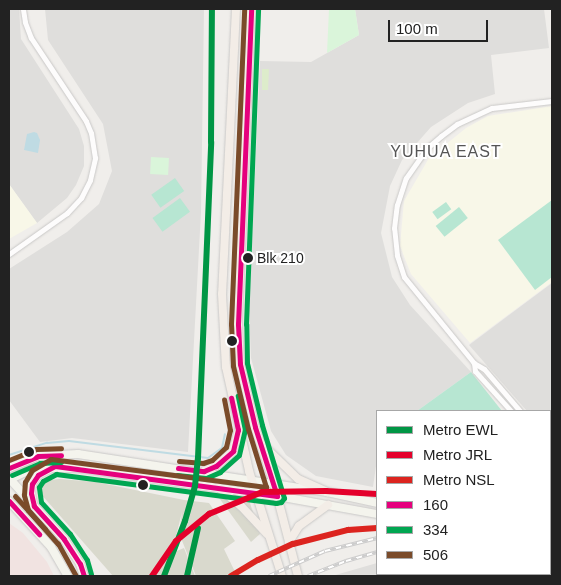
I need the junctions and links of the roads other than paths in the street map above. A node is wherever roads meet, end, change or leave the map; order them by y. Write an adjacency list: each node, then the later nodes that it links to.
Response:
1 (23, 9): 5 (street)
2 (236, 9): 9 (main road)
3 (251, 9): 10 (main road)
4 (552, 101): 6 (street)
5 (9, 254)
6 (474, 363): 7 (street); 8 (street)
7 (510, 410)
8 (519, 410)
9 (238, 430): 13 (main road); 15 (main road)
10 (260, 442): 16 (main road); 18 (main road)
11 (55, 466): 14 (main road); 17 (main road); 24 (main road)
12 (9, 468): 13 (main road)
13 (204, 471): 15 (main road)
14 (9, 479): 24 (main road)
15 (252, 480): 16 (main road); 19 (main road)
16 (274, 484): 18 (main road); 20 (main road)
17 (218, 487): 19 (main road); 27 (main road)
18 (327, 492): 22 (main road)
19 (256, 493): 20 (main road); 27 (main road)
20 (278, 496): 23 (main road); 28 (main road)
21 (9, 501): 25 (main road)
22 (376, 503)
23 (328, 505): 26 (main road); 28 (main road)
24 (34, 506): 30 (main road)
25 (13, 508): 29 (main road)
26 (376, 514)
27 (270, 537): 31 (main road)
28 (289, 542): 32 (main road)
29 (68, 576)
30 (84, 576)
31 (282, 576)
32 (298, 576)

